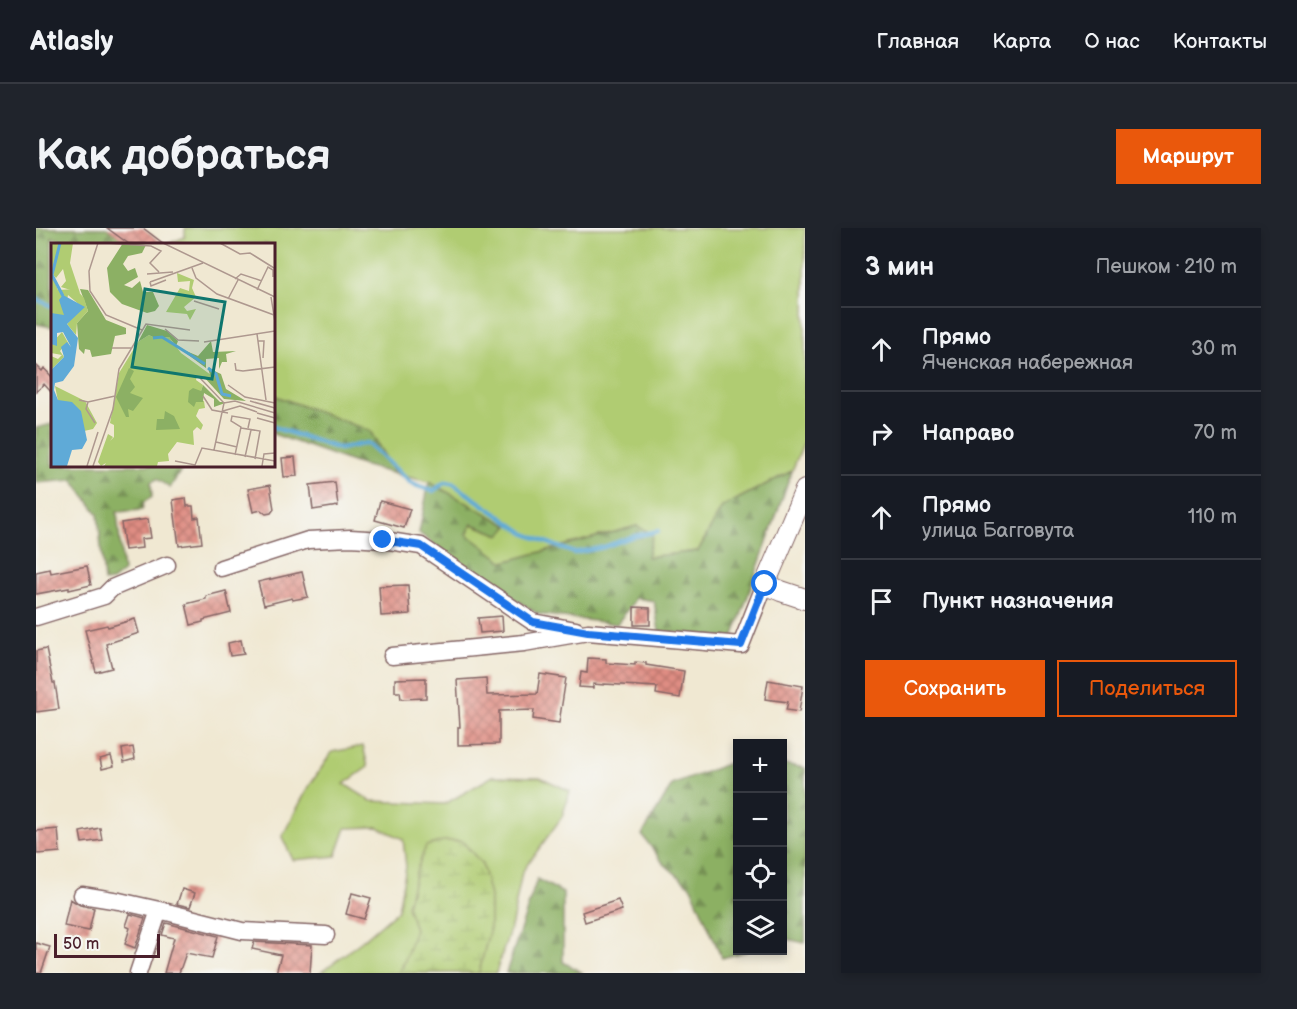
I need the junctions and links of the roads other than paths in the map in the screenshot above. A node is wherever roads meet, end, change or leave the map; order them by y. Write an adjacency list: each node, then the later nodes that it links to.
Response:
1 (805, 490): 4 (street)
2 (167, 565): 6 (street)
3 (220, 568): 7 (street)
4 (765, 584): 5 (street); 7 (street)
5 (805, 599)
6 (36, 617)
7 (588, 632): 8 (street)
8 (392, 656)
9 (82, 895): 10 (street)
10 (159, 910): 11 (street); 12 (street)
11 (326, 935)
12 (138, 973)

